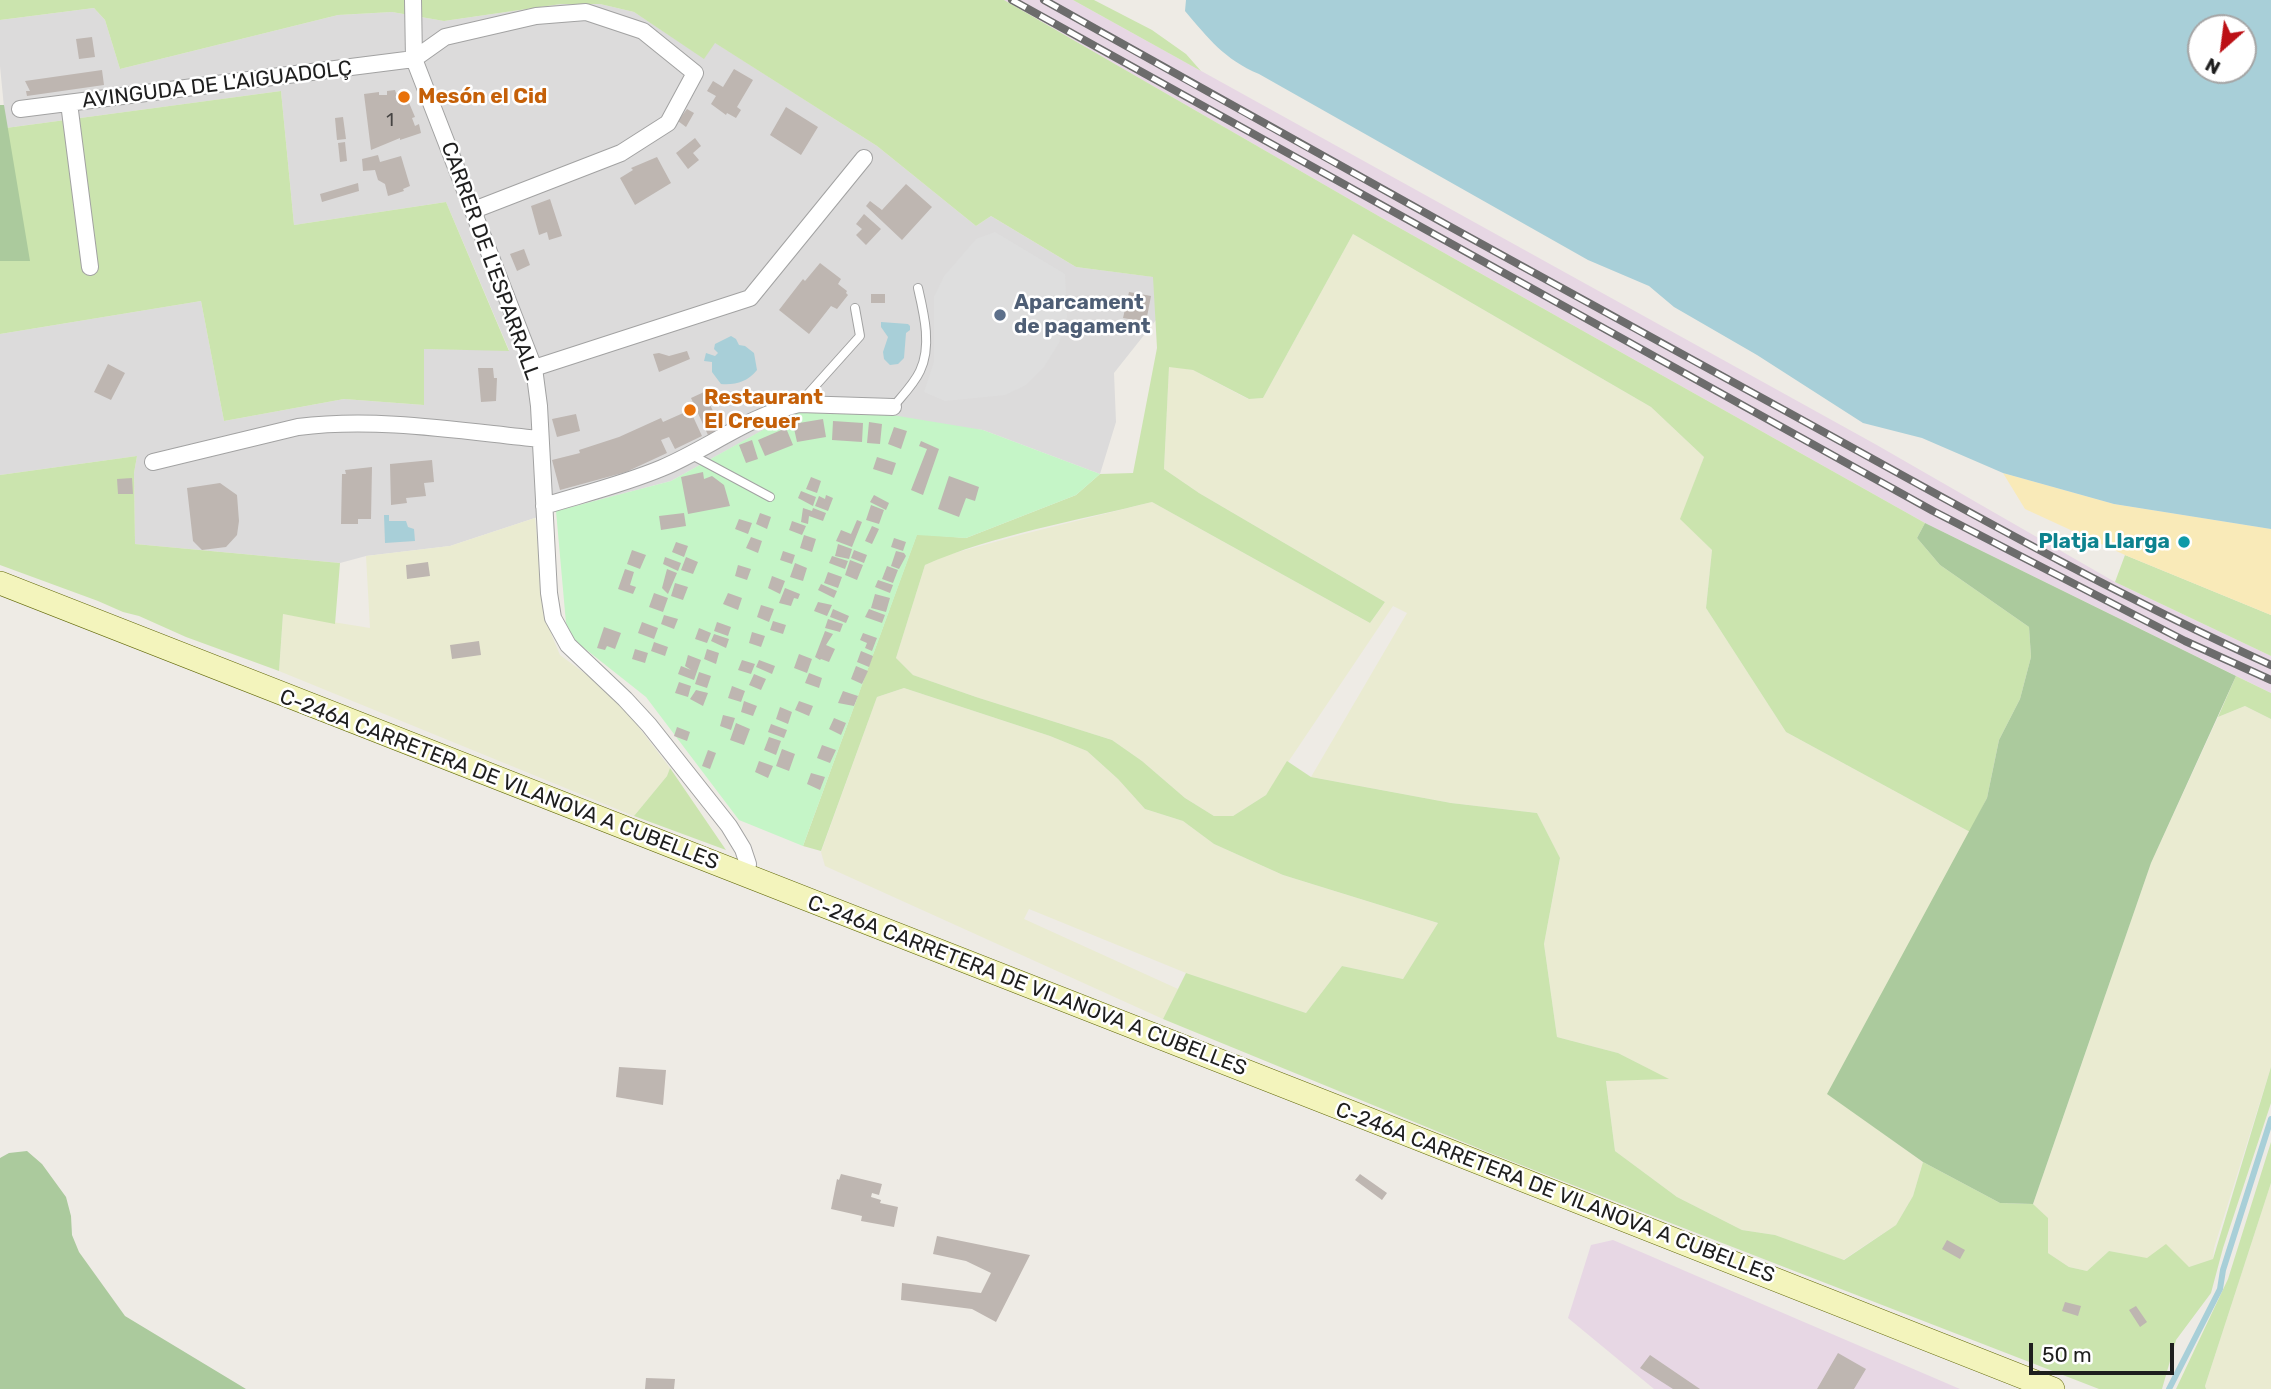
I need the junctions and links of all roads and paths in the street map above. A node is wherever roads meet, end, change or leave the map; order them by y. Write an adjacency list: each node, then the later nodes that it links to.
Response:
1 (413, 0): 2 (street, CARRER DE L'ESPARRALL)
2 (414, 60): 3 (street, AVINGUDA DE L'AIGUADOLÇ); 6 (street, CARRER DE L'ESPARRALL); 6 (street)
3 (69, 103): 4 (street, AVINGUDA DE L'AIGUADOLÇ); 7 (street)
4 (20, 109)
5 (864, 158): 10 (street)
6 (474, 210): 10 (street, CARRER DE L'ESPARRALL)
7 (90, 267)
8 (918, 288): 12 (lane)
9 (855, 307): 11 (lane)
10 (534, 368): 13 (street, CARRER DE L'ESPARRALL)
11 (799, 404): 12 (street); 14 (street)
12 (893, 407)
13 (540, 439): 15 (street); 17 (street, CARRER DE L'ESPARRALL)
14 (690, 454): 16 (lane); 17 (street)
15 (153, 462)
16 (770, 497)
17 (544, 506): 19 (street, CARRER DE L'ESPARRALL)
18 (0, 583): 19 (main road, C-246A CARRETERA DE VILANOVA A CUBELLES)
19 (746, 876): 20 (main road, C-246A CARRETERA DE VILANOVA A CUBELLES)
20 (2053, 1389)

